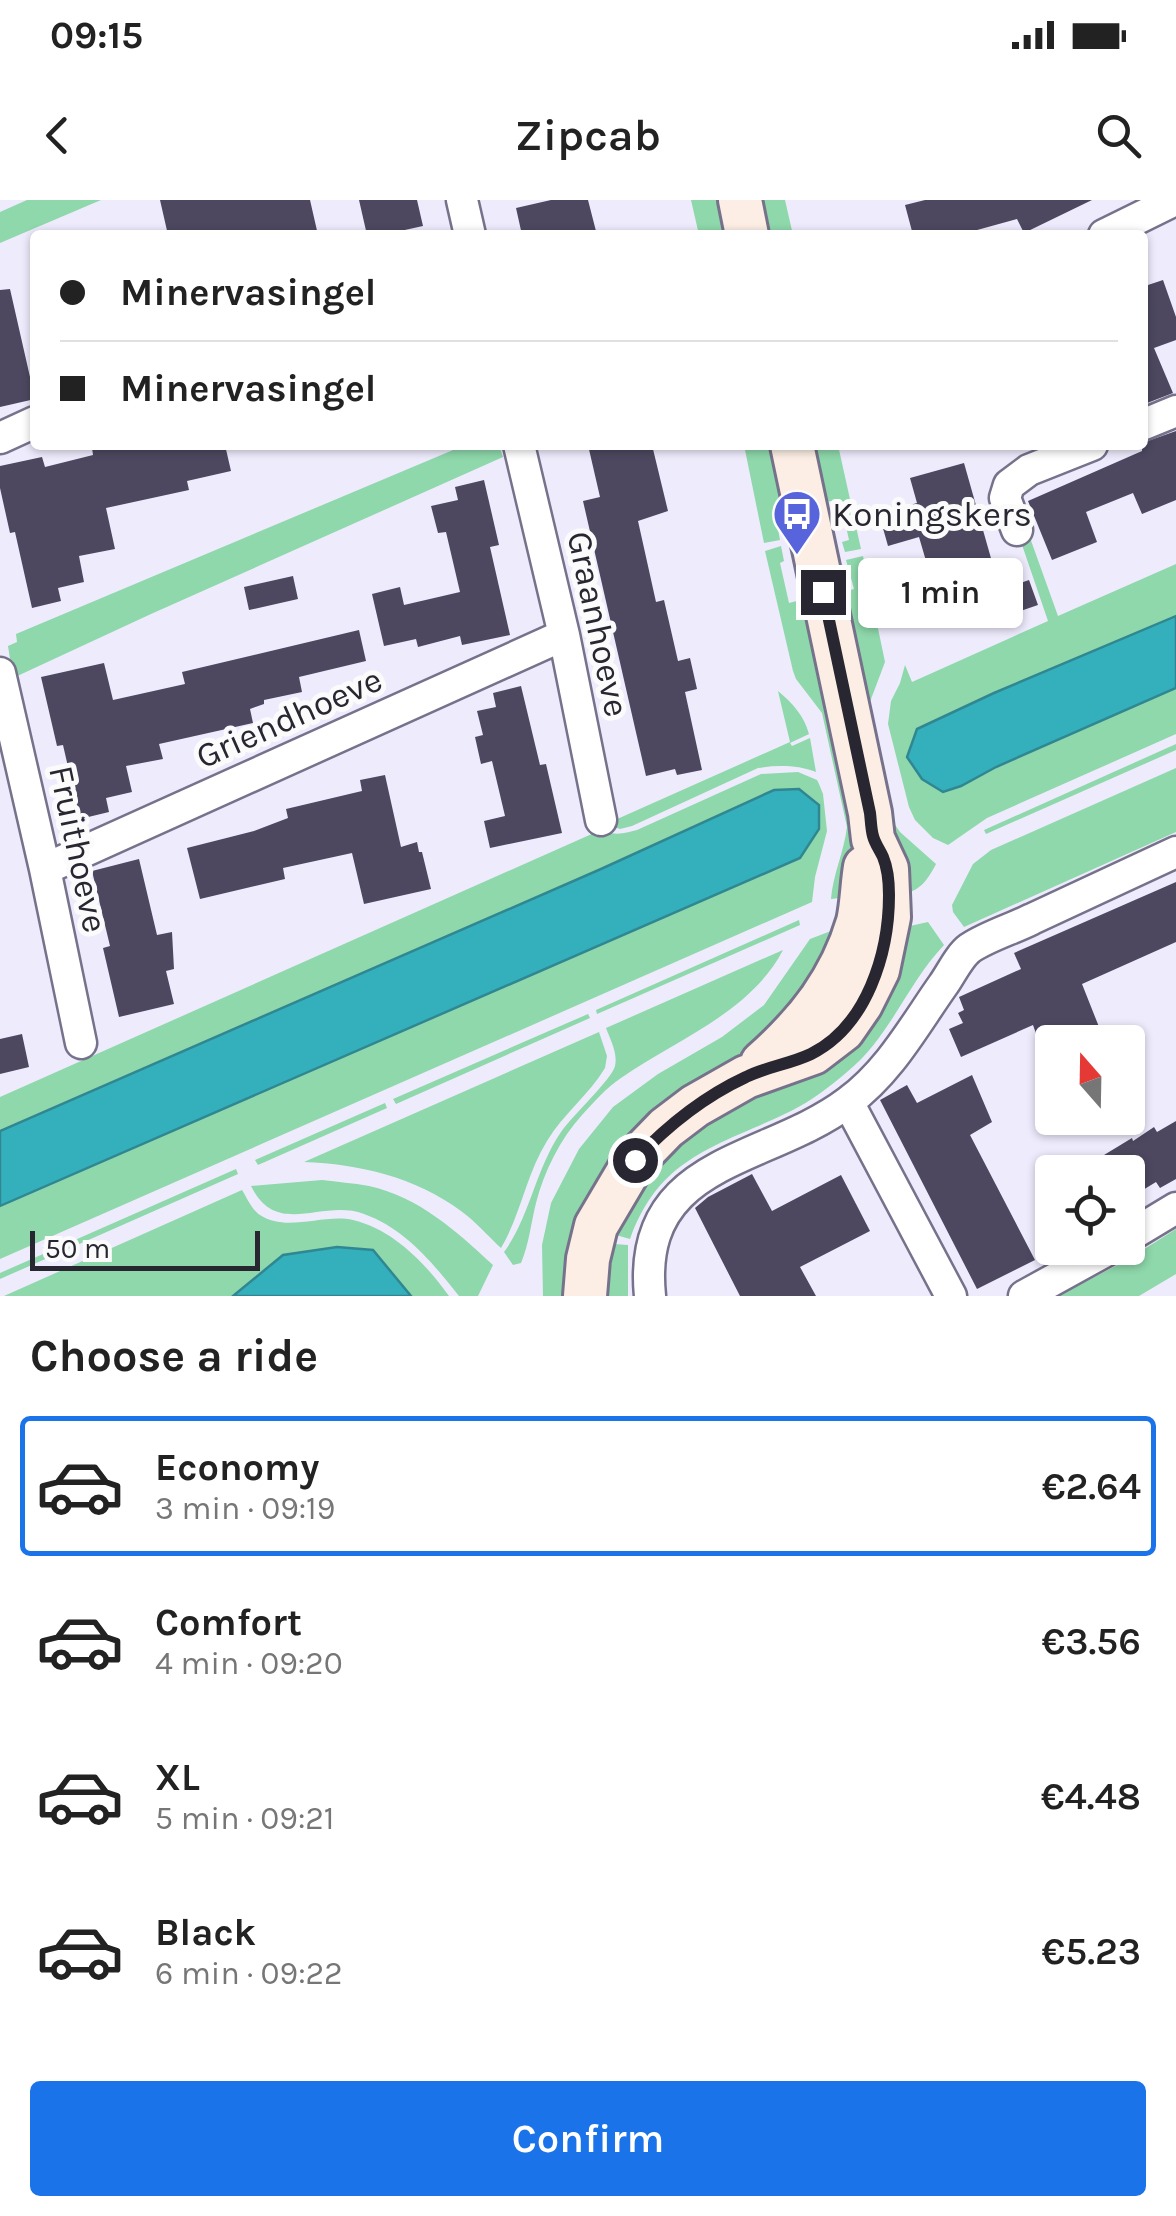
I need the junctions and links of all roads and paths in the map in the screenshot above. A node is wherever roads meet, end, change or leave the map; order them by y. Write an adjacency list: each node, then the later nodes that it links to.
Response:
1 (462, 200): 4 (street)
2 (740, 200): 5 (street)
3 (1175, 200): 6 (street)
4 (468, 230)
5 (746, 230)
6 (1114, 230)
7 (1176, 411): 8 (street)
8 (1148, 422)
9 (30, 424): 10 (street)
10 (0, 438)
11 (520, 450): 15 (street, Graanhoeve)
12 (793, 450): 25 (street)
13 (1079, 450): 14 (street)
14 (1017, 530)
15 (564, 635): 17 (street, Graanhoeve); 19 (street, Griendhoeve)
16 (0, 673): 19 (street, Fruithoeve)
17 (601, 820)
18 (1176, 852): 21 (street)
19 (45, 869): 20 (street, Fruithoeve)
20 (80, 1042)
21 (848, 1102): 26 (street); 27 (street)
22 (1176, 1208): 23 (street)
23 (1145, 1227)
24 (1080, 1265): 28 (street)
25 (585, 1296)
26 (650, 1296)
27 (951, 1296)
28 (1024, 1296)

